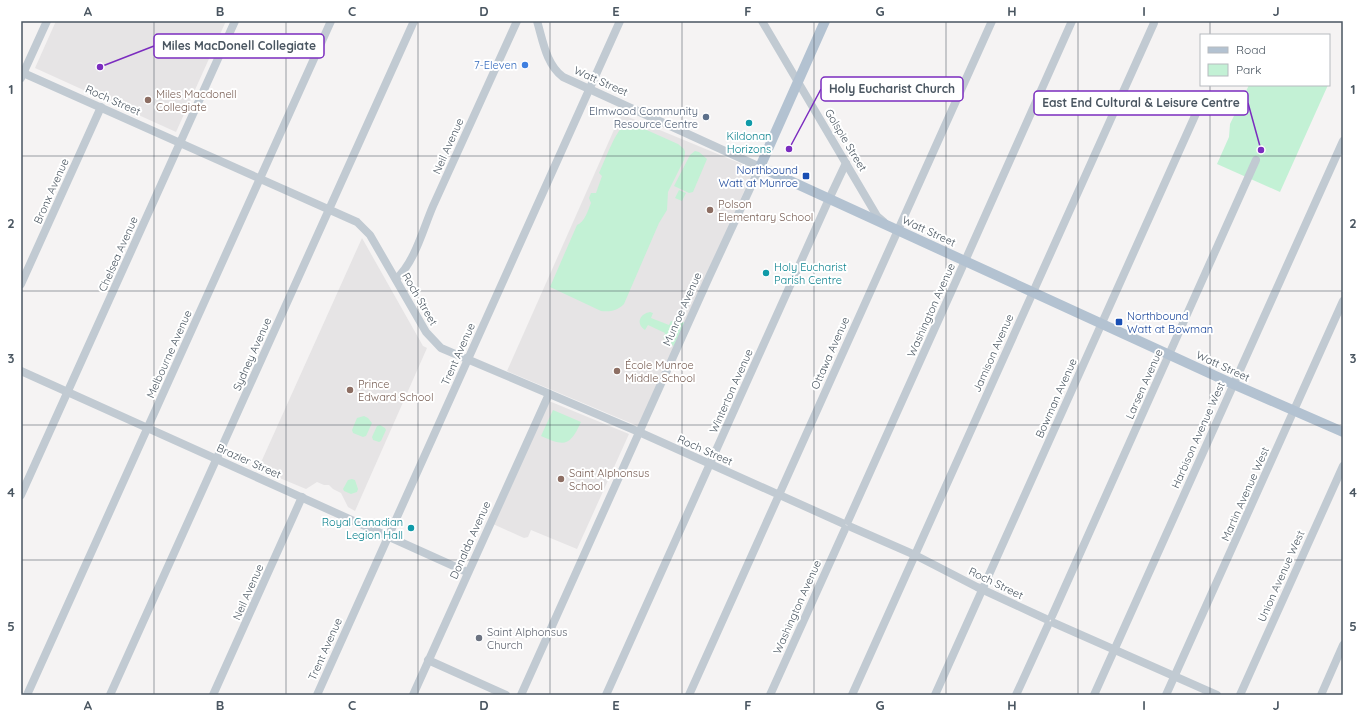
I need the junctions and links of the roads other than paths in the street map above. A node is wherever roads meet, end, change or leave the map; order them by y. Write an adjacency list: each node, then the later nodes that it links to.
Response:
1 (47, 21): 13 (street)
2 (235, 21): 19 (street, Chelsea Avenue)
3 (331, 21): 23 (street, Melbourne Avenue)
4 (414, 21): 25 (street, Sydney Avenue)
5 (517, 21): 28 (street, Neil Avenue)
6 (537, 21): 15 (street, Watt Street)
7 (620, 21): 15 (street, Trent Avenue)
8 (762, 21): 14 (street, Golspie Street)
9 (825, 21): 14 (main road, Munroe Avenue)
10 (992, 21): 26 (street, Ottawa Avenue)
11 (1072, 21): 27 (street, Washington Avenue)
12 (1153, 21): 30 (street, Jamison Avenue)
13 (22, 74): 16 (street, Roch Street)
14 (798, 81): 21 (street, Golspie Street); 22 (main road, Munroe Avenue)
15 (589, 89): 22 (street, Watt Street); 34 (street, Trent Avenue)
16 (101, 107): 19 (street, Roch Street); 29 (street, Bronx Avenue)
17 (1198, 109): 32 (street, Bowman Avenue)
18 (1343, 140): 36 (street, Harbison Avenue West)
19 (180, 144): 23 (street, Roch Street); 37 (street, Chelsea Avenue)
20 (1256, 160): 33 (street, Larsen Avenue)
21 (846, 162): 24 (street, Winterton Avenue); 26 (street, Golspie Street)
22 (760, 167): 24 (main road, Watt Street); 41 (street, Munroe Avenue)
23 (260, 178): 25 (street, Roch Street); 40 (street, Melbourne Avenue)
24 (829, 199): 26 (main road, Watt Street); 44 (street, Winterton Avenue)
25 (329, 210): 28 (street, Roch Street); 43 (street, Sydney Avenue)
26 (893, 228): 27 (main road, Watt Street); 46 (street, Ottawa Avenue)
27 (965, 261): 30 (main road, Watt Street); 49 (street, Washington Avenue)
28 (396, 278): 34 (street, Roch Street)
29 (21, 284)
30 (1033, 293): 32 (main road, Watt Street); 51 (street, Jamison Avenue)
31 (1343, 301): 39 (street, Martin Avenue West)
32 (1101, 324): 33 (main road, Watt Street); 53 (street, Bowman Avenue)
33 (1169, 355): 36 (main road, Watt Street); 54 (street, Larsen Avenue)
34 (468, 360): 38 (street, Roch Street); 50 (street, Trent Avenue)
35 (21, 371): 37 (street, Brazier Street)
36 (1233, 384): 39 (main road, Watt Street); 56 (street, Harbison Avenue West)
37 (68, 392): 40 (street, Brazier Street); 47 (street, Chelsea Avenue)
38 (548, 394): 41 (street, Roch Street); 52 (street, Donalda Avenue)
39 (1294, 411): 42 (main road, Watt Street); 58 (street, Martin Avenue West)
40 (148, 428): 43 (street, Brazier Street); 59 (street, Melbourne Avenue)
41 (640, 432): 44 (street, Roch Street); 65 (street, Munroe Avenue)
42 (1343, 432)
43 (217, 459): 48 (street, Brazier Street); 60 (street, Sydney Avenue)
44 (710, 464): 46 (street, Roch Street); 66 (street, Winterton Avenue)
45 (1343, 466): 75 (street, Union Avenue West)
46 (778, 494): 49 (street, Roch Street); 67 (street, Ottawa Avenue)
47 (21, 495)
48 (302, 497): 50 (street, Brazier Street); 61 (street, Neil Avenue)
49 (847, 525): 51 (street, Roch Street); 68 (street, Washington Avenue)
50 (388, 536): 52 (street, Brazier Street); 62 (street, Trent Avenue)
51 (915, 555): 53 (street, Roch Street); 69 (street, Jamison Avenue)
52 (467, 572): 57 (street, Donalda Avenue)
53 (982, 589): 54 (street, Roch Street); 70 (street, Bowman Avenue)
54 (1050, 621): 56 (street, Roch Street); 71 (street, Larsen Avenue)
55 (1343, 645): 76 (street)
56 (1114, 650): 58 (street, Roch Street); 72 (street, Harbison Avenue West)
57 (428, 660): 63 (street, Donalda Avenue); 64 (street)
58 (1174, 677): 73 (street, Martin Avenue West); 74 (street, Roch Street)
59 (28, 695)
60 (110, 695)
61 (213, 695)
62 (317, 695)
63 (413, 695)
64 (506, 695)
65 (521, 695)
66 (606, 695)
67 (689, 695)
68 (770, 695)
69 (852, 695)
70 (935, 695)
71 (1016, 695)
72 (1094, 695)
73 (1166, 695)
74 (1217, 695)
75 (1240, 695)
76 (1321, 695)

